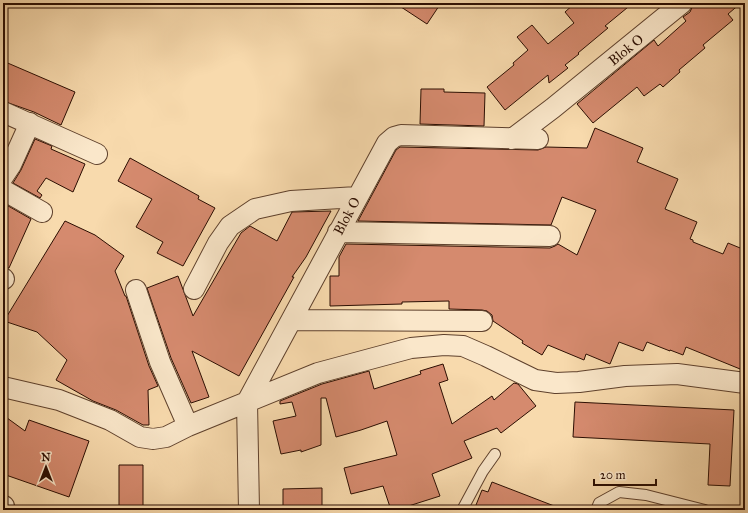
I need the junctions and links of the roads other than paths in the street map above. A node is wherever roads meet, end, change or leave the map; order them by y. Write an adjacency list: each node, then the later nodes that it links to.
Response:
1 (682, 3): 4 (street, Blok O)
2 (3, 112): 3 (street)
3 (30, 123): 6 (street); 7 (street)
4 (512, 139): 5 (street, Blok O); 9 (street, Blok O)
5 (538, 139)
6 (97, 154)
7 (3, 177)
8 (3, 190): 10 (street)
9 (357, 197): 11 (street, Blok O); 13 (street)
10 (42, 212)
11 (338, 232): 12 (street); 15 (street, Blok O)
12 (550, 236)
13 (194, 289)
14 (136, 290): 20 (street)
15 (292, 320): 16 (street); 19 (street, Blok O)
16 (482, 321)
17 (745, 383): 19 (street)
18 (3, 387): 20 (street)
19 (247, 402): 20 (street); 22 (street)
20 (188, 426)
21 (495, 454): 23 (lane)
22 (249, 510)
23 (462, 510)
24 (596, 510): 25 (lane)
25 (705, 510)

